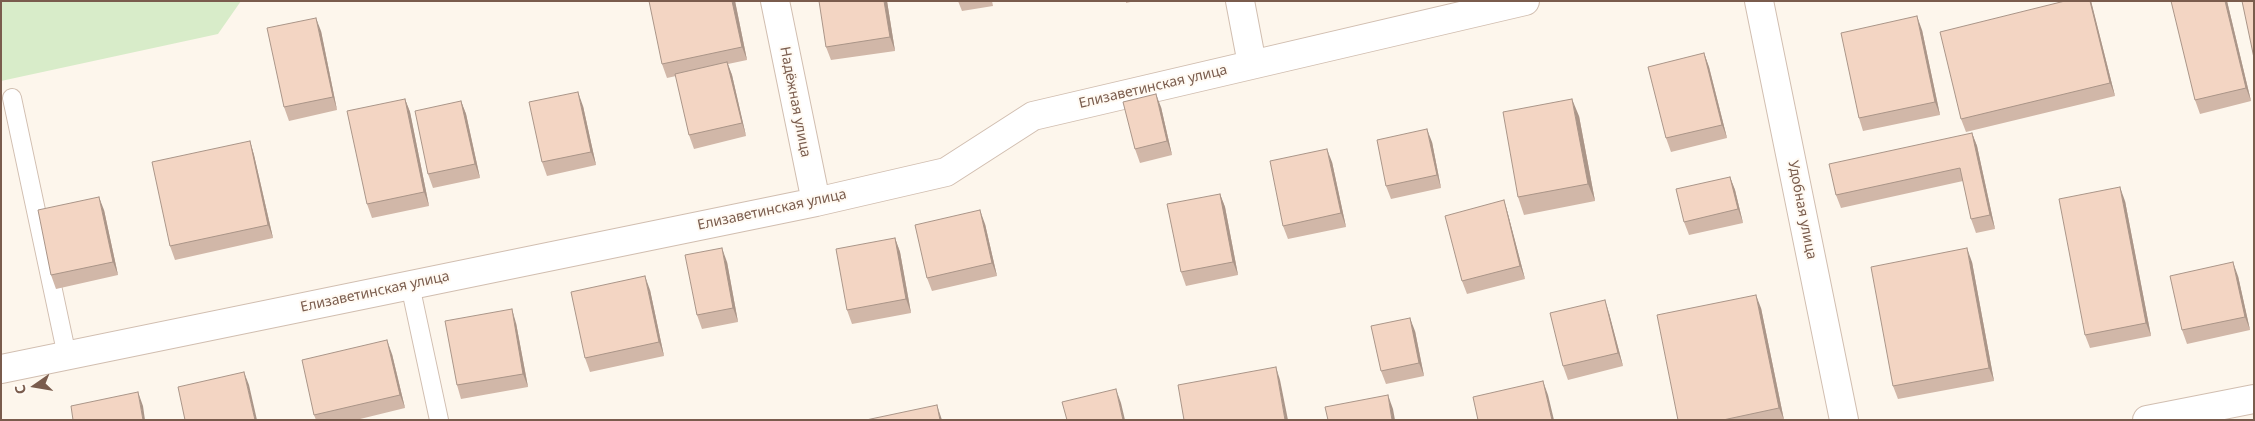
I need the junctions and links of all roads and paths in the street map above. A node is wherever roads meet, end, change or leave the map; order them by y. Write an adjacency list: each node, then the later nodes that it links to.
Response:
1 (775, 1): 7 (street, Надёжная улица)
2 (1240, 1): 5 (street)
3 (1525, 1): 5 (street, Елизаветинская улица)
4 (1761, 2): 13 (street, Удобная улица)
5 (1252, 64): 7 (street, Елизаветинская улица)
6 (12, 98): 9 (lane)
7 (816, 202): 8 (street, Елизаветинская улица)
8 (410, 285): 9 (street, Елизаветинская улица); 12 (lane)
9 (66, 356): 10 (street, Елизаветинская улица)
10 (1, 369)
11 (2254, 399): 14 (street)
12 (439, 420)
13 (1844, 420)
14 (2147, 420)

